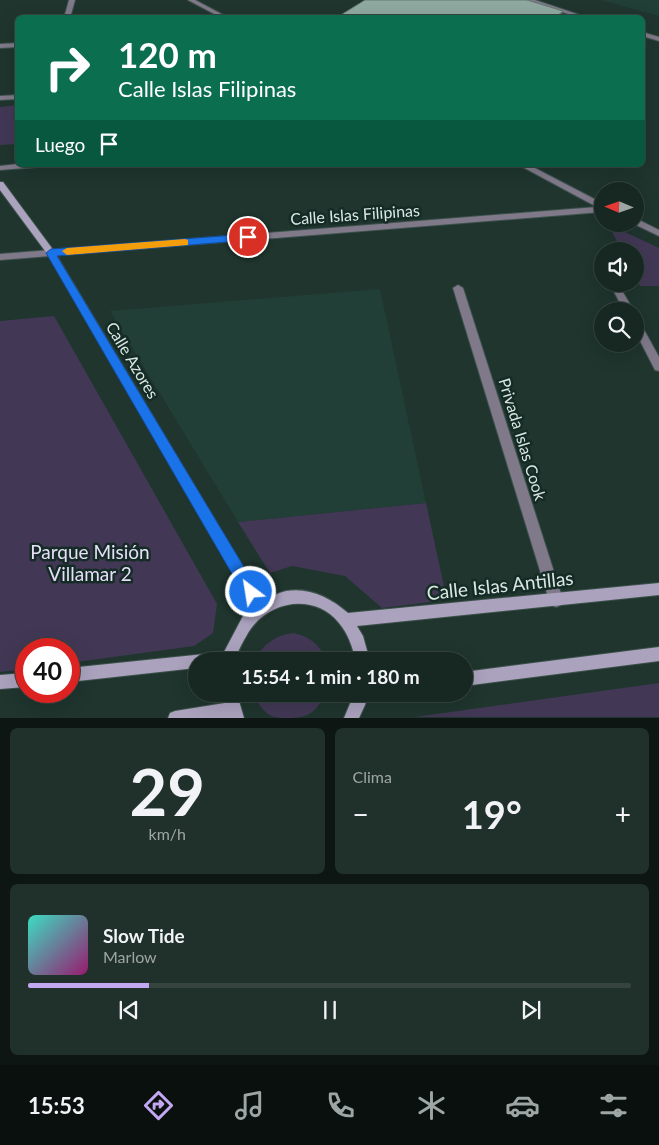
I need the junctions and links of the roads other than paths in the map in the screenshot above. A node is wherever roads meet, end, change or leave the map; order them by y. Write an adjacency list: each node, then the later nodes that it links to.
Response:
1 (72, 0): 4 (street)
2 (191, 0): 5 (street)
3 (529, 0): 6 (street)
4 (68, 15)
5 (221, 15)
6 (577, 15)
7 (645, 35): 8 (street)
8 (659, 39)
9 (15, 45): 10 (street)
10 (0, 46)
11 (15, 97): 12 (street)
12 (0, 98)
13 (15, 167): 15 (street)
14 (527, 167): 17 (street)
15 (0, 168)
16 (0, 184): 21 (street, Calle Azores)
17 (594, 204)
18 (594, 209): 21 (street, Calle Islas Filipinas)
19 (644, 226): 20 (street)
20 (659, 233)
21 (51, 253): 22 (street, Calle Islas Filipinas); 28 (street, Calle Azores)
22 (0, 257)
23 (458, 288): 27 (street, Privada Islas Cook)
24 (644, 338): 25 (street)
25 (659, 366)
26 (659, 589): 27 (street, Calle Islas Antillas)
27 (556, 600): 29 (street, Calle Islas Antillas)
28 (261, 609): 29 (street); 30 (street)
29 (345, 620): 31 (street)
30 (232, 652)
31 (362, 652)
32 (659, 654): 35 (street)
33 (188, 662): 34 (street)
34 (80, 674)
35 (473, 678)
36 (15, 681): 37 (street)
37 (0, 682)
38 (359, 702): 41 (street)
39 (236, 713): 40 (street)
40 (175, 718)
41 (351, 718)

